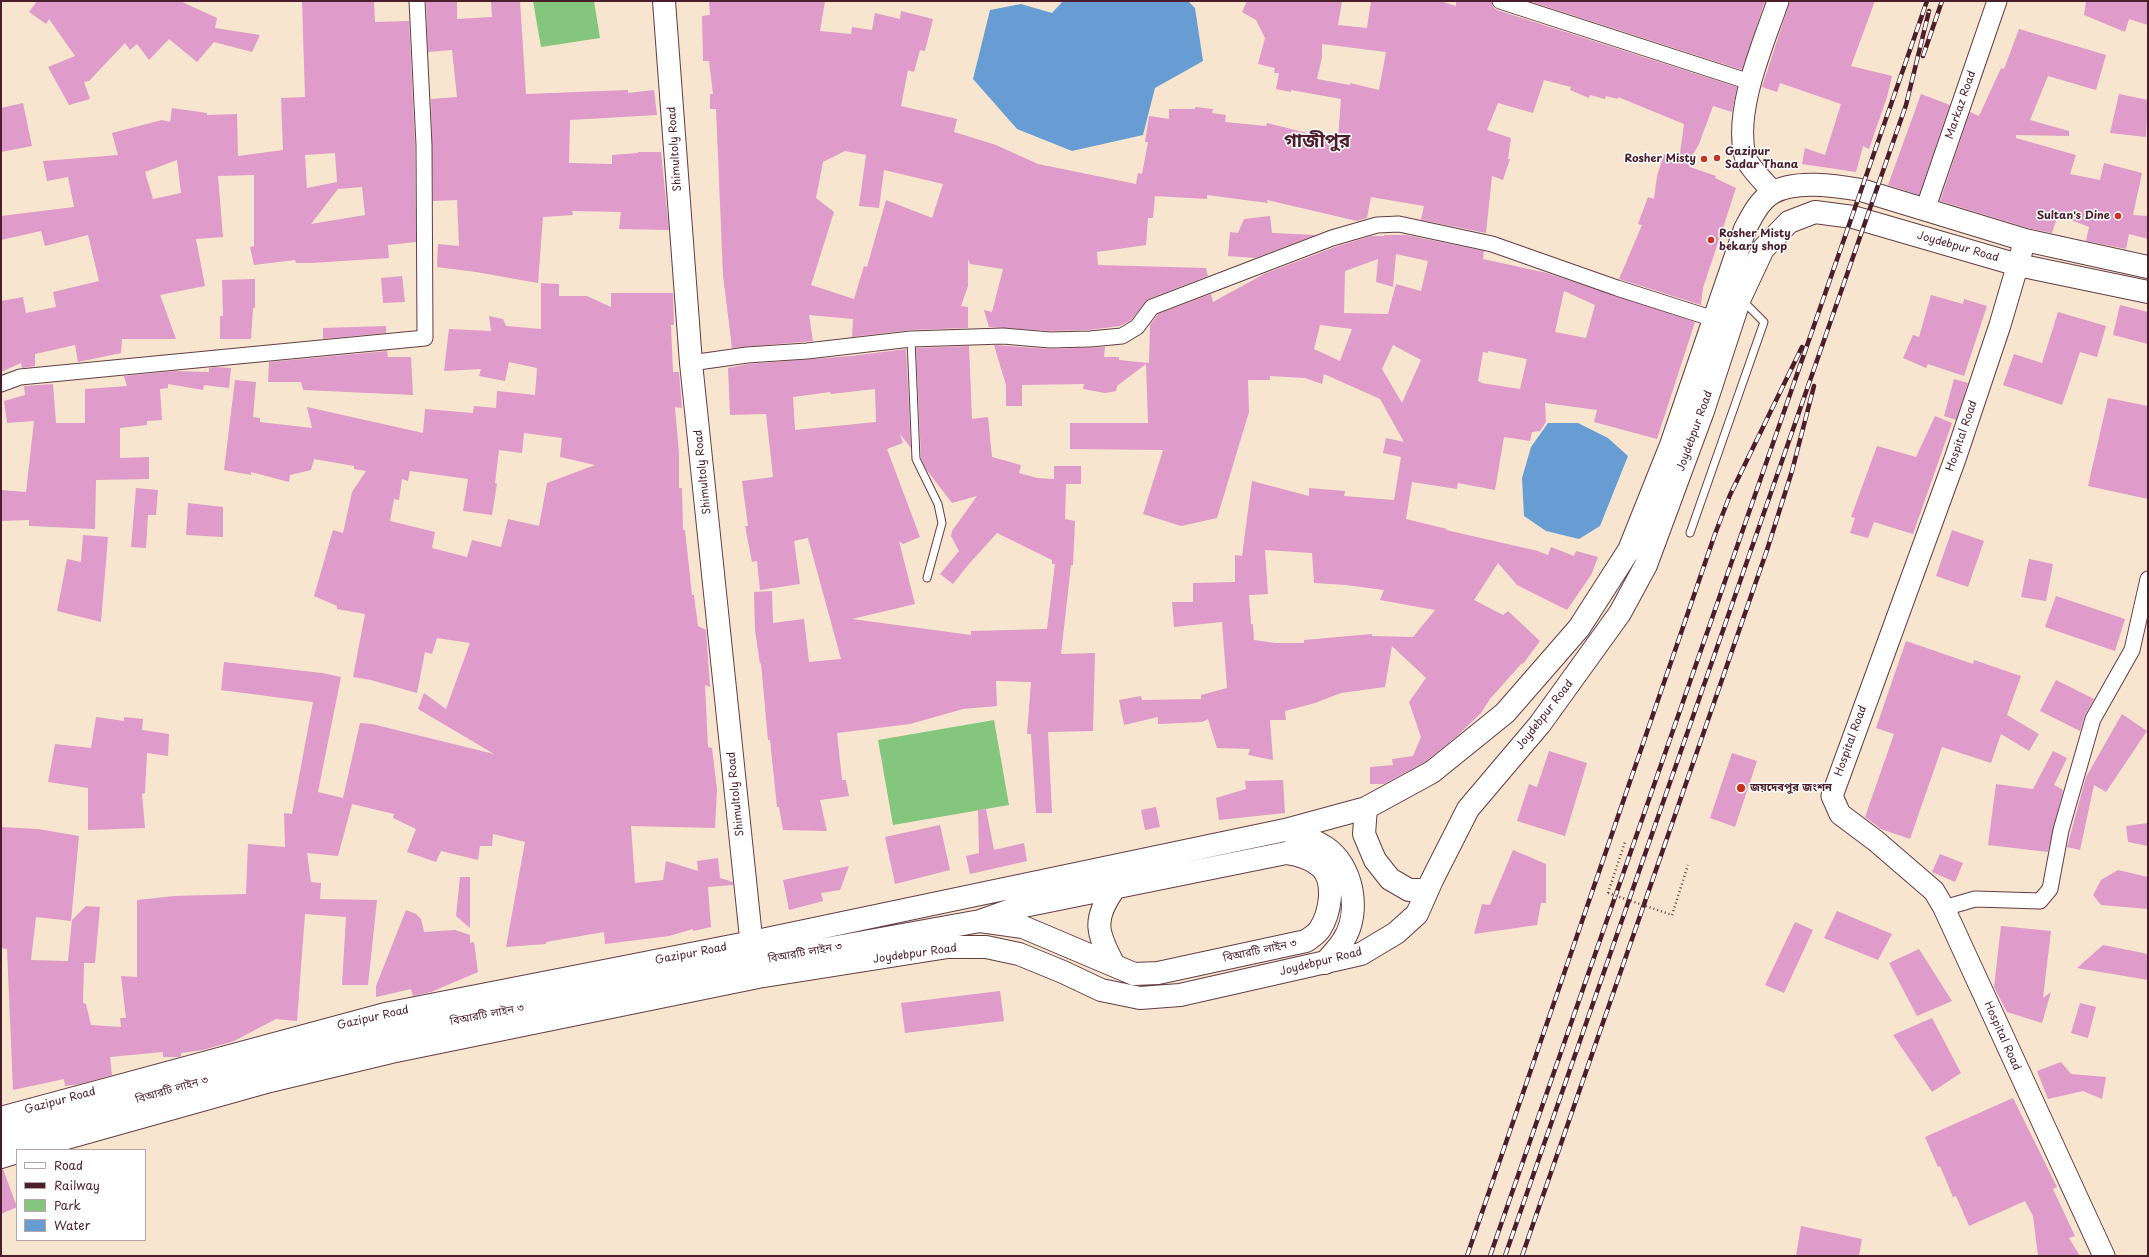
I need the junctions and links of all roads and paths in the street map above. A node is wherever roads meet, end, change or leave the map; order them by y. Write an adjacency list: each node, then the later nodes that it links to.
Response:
1 (416, 1): 17 (street)
2 (664, 1): 16 (main road, Shimultoly Road)
3 (1500, 1): 6 (street)
4 (1778, 1): 6 (main road)
5 (1997, 1): 8 (street, Markaz Road)
6 (1750, 82): 7 (main road)
7 (1773, 192): 8 (main road, Joydebpur Road); 14 (main road, Joydebpur Road)
8 (1925, 210): 9 (main road, Joydebpur Road)
9 (2026, 240): 10 (main road, Hospital Road); 11 (main road, Joydebpur Road)
10 (2018, 265): 12 (main road, Joydebpur Road); 13 (main road, Joydebpur Road); 27 (main road, Hospital Road)
11 (2148, 267)
12 (2148, 292)
13 (1740, 298): 18 (lane); 26 (main road, Joydebpur Road)
14 (1714, 319): 15 (street); 21 (main road, Joydebpur Road)
15 (911, 339): 16 (street); 19 (lane)
16 (691, 363): 29 (main road, Shimultoly Road)
17 (1, 384)
18 (1690, 533)
19 (927, 578)
20 (2148, 579): 27 (street)
21 (1366, 808): 22 (main road, Joydebpur Road); 26 (main road)
22 (1285, 830): 29 (main road, Joydebpur Road); 30 (main road)
23 (1625, 842): 24 (path, bridge)
24 (1688, 866)
25 (1114, 889): 28 (main road, বিআরটি লাইন ৩); 31 (main road); 31 (main road, বিআরটি লাইন ৩)
26 (1427, 890): 30 (main road, Joydebpur Road)
27 (1944, 908): 37 (main road, Hospital Road)
28 (980, 920): 29 (main road, বিআরটি লাইন ৩); 31 (main road, বিআরটি লাইন ৩)
29 (754, 961): 30 (main road, Joydebpur Road); 32 (main road, Gazipur Road); 33 (main road, বিআরটি লাইন ৩); 34 (main road)
30 (1325, 963)
31 (1114, 965)
32 (1, 1118)
33 (1, 1140)
34 (28, 1149)
35 (16, 1152): 36 (main road)
36 (1, 1157)
37 (2104, 1256)

